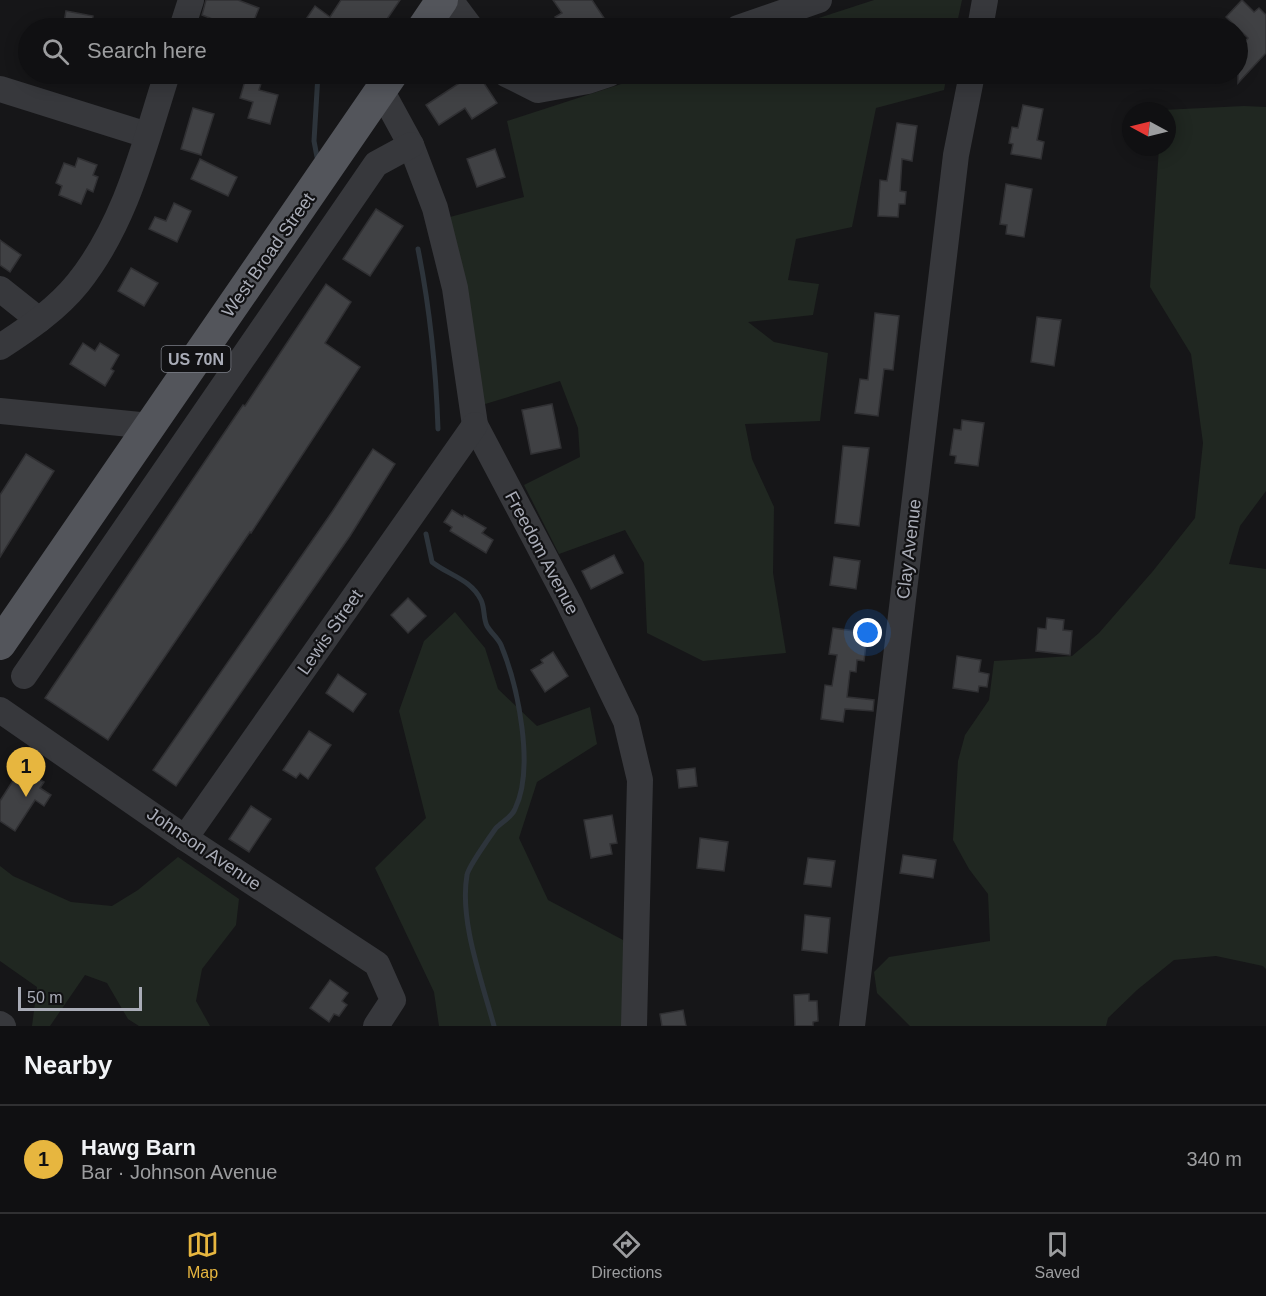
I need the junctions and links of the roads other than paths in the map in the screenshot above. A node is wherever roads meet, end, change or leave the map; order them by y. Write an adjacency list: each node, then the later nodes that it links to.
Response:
1 (191, 0): 6 (street)
2 (442, 0): 7 (main road)
3 (450, 0): 8 (street)
4 (819, 0): 9 (street)
5 (985, 0): 10 (street)
6 (185, 18)
7 (430, 18)
8 (464, 18)
9 (767, 18)
10 (982, 18)
11 (164, 84): 18 (street)
12 (386, 84): 21 (main road, West Broad Street / US 70N)
13 (388, 84): 19 (street, Freedom Avenue)
14 (526, 84): 15 (street)
15 (571, 84)
16 (970, 84): 36 (street, Clay Avenue)
17 (0, 89): 18 (street)
18 (147, 135): 22 (street)
19 (411, 145): 23 (street); 26 (street, Freedom Avenue)
20 (0, 289): 22 (street)
21 (233, 305): 23 (street); 27 (main road, West Broad Street / US 70N)
22 (39, 320): 24 (street)
23 (264, 327): 29 (street)
24 (0, 346)
25 (0, 411): 27 (street)
26 (475, 425): 33 (street, Lewis Street); 35 (street, Freedom Avenue)
27 (150, 426): 28 (main road, West Broad Street / US 70N)
28 (107, 488): 29 (street); 30 (main road, West Broad Street / US 70N)
29 (140, 508): 31 (street)
30 (0, 644)
31 (24, 676)
32 (0, 710): 33 (street, Johnson Avenue)
33 (185, 838): 34 (street, Johnson Avenue)
34 (376, 1026)
35 (634, 1026)
36 (852, 1026)

